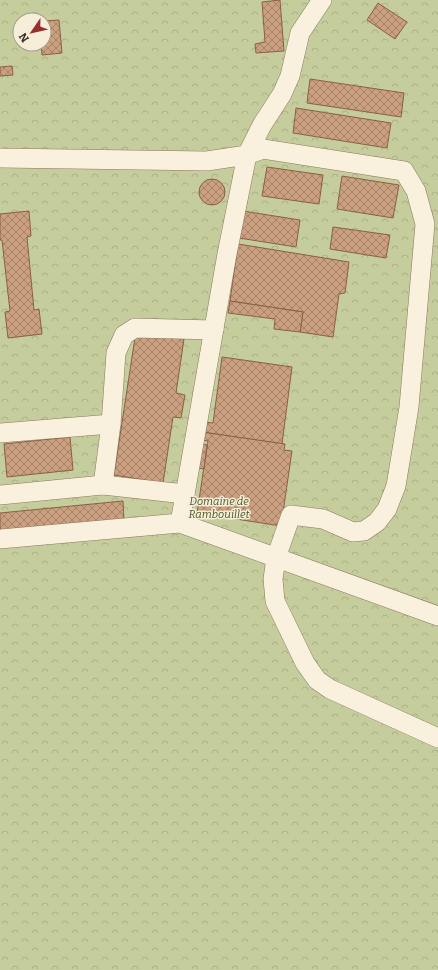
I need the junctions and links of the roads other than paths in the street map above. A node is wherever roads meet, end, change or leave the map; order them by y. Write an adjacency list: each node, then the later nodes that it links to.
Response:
1 (322, 0): 2 (lane)
2 (247, 155): 3 (lane); 4 (lane); 12 (lane)
3 (0, 158)
4 (214, 330): 5 (lane); 8 (lane)
5 (111, 424): 6 (lane); 7 (lane)
6 (0, 433)
7 (103, 485): 8 (lane); 9 (lane)
8 (185, 494): 10 (lane)
9 (0, 495)
10 (180, 523): 11 (lane); 12 (lane)
11 (0, 539)
12 (276, 558): 13 (lane); 14 (lane)
13 (438, 616)
14 (438, 738)

